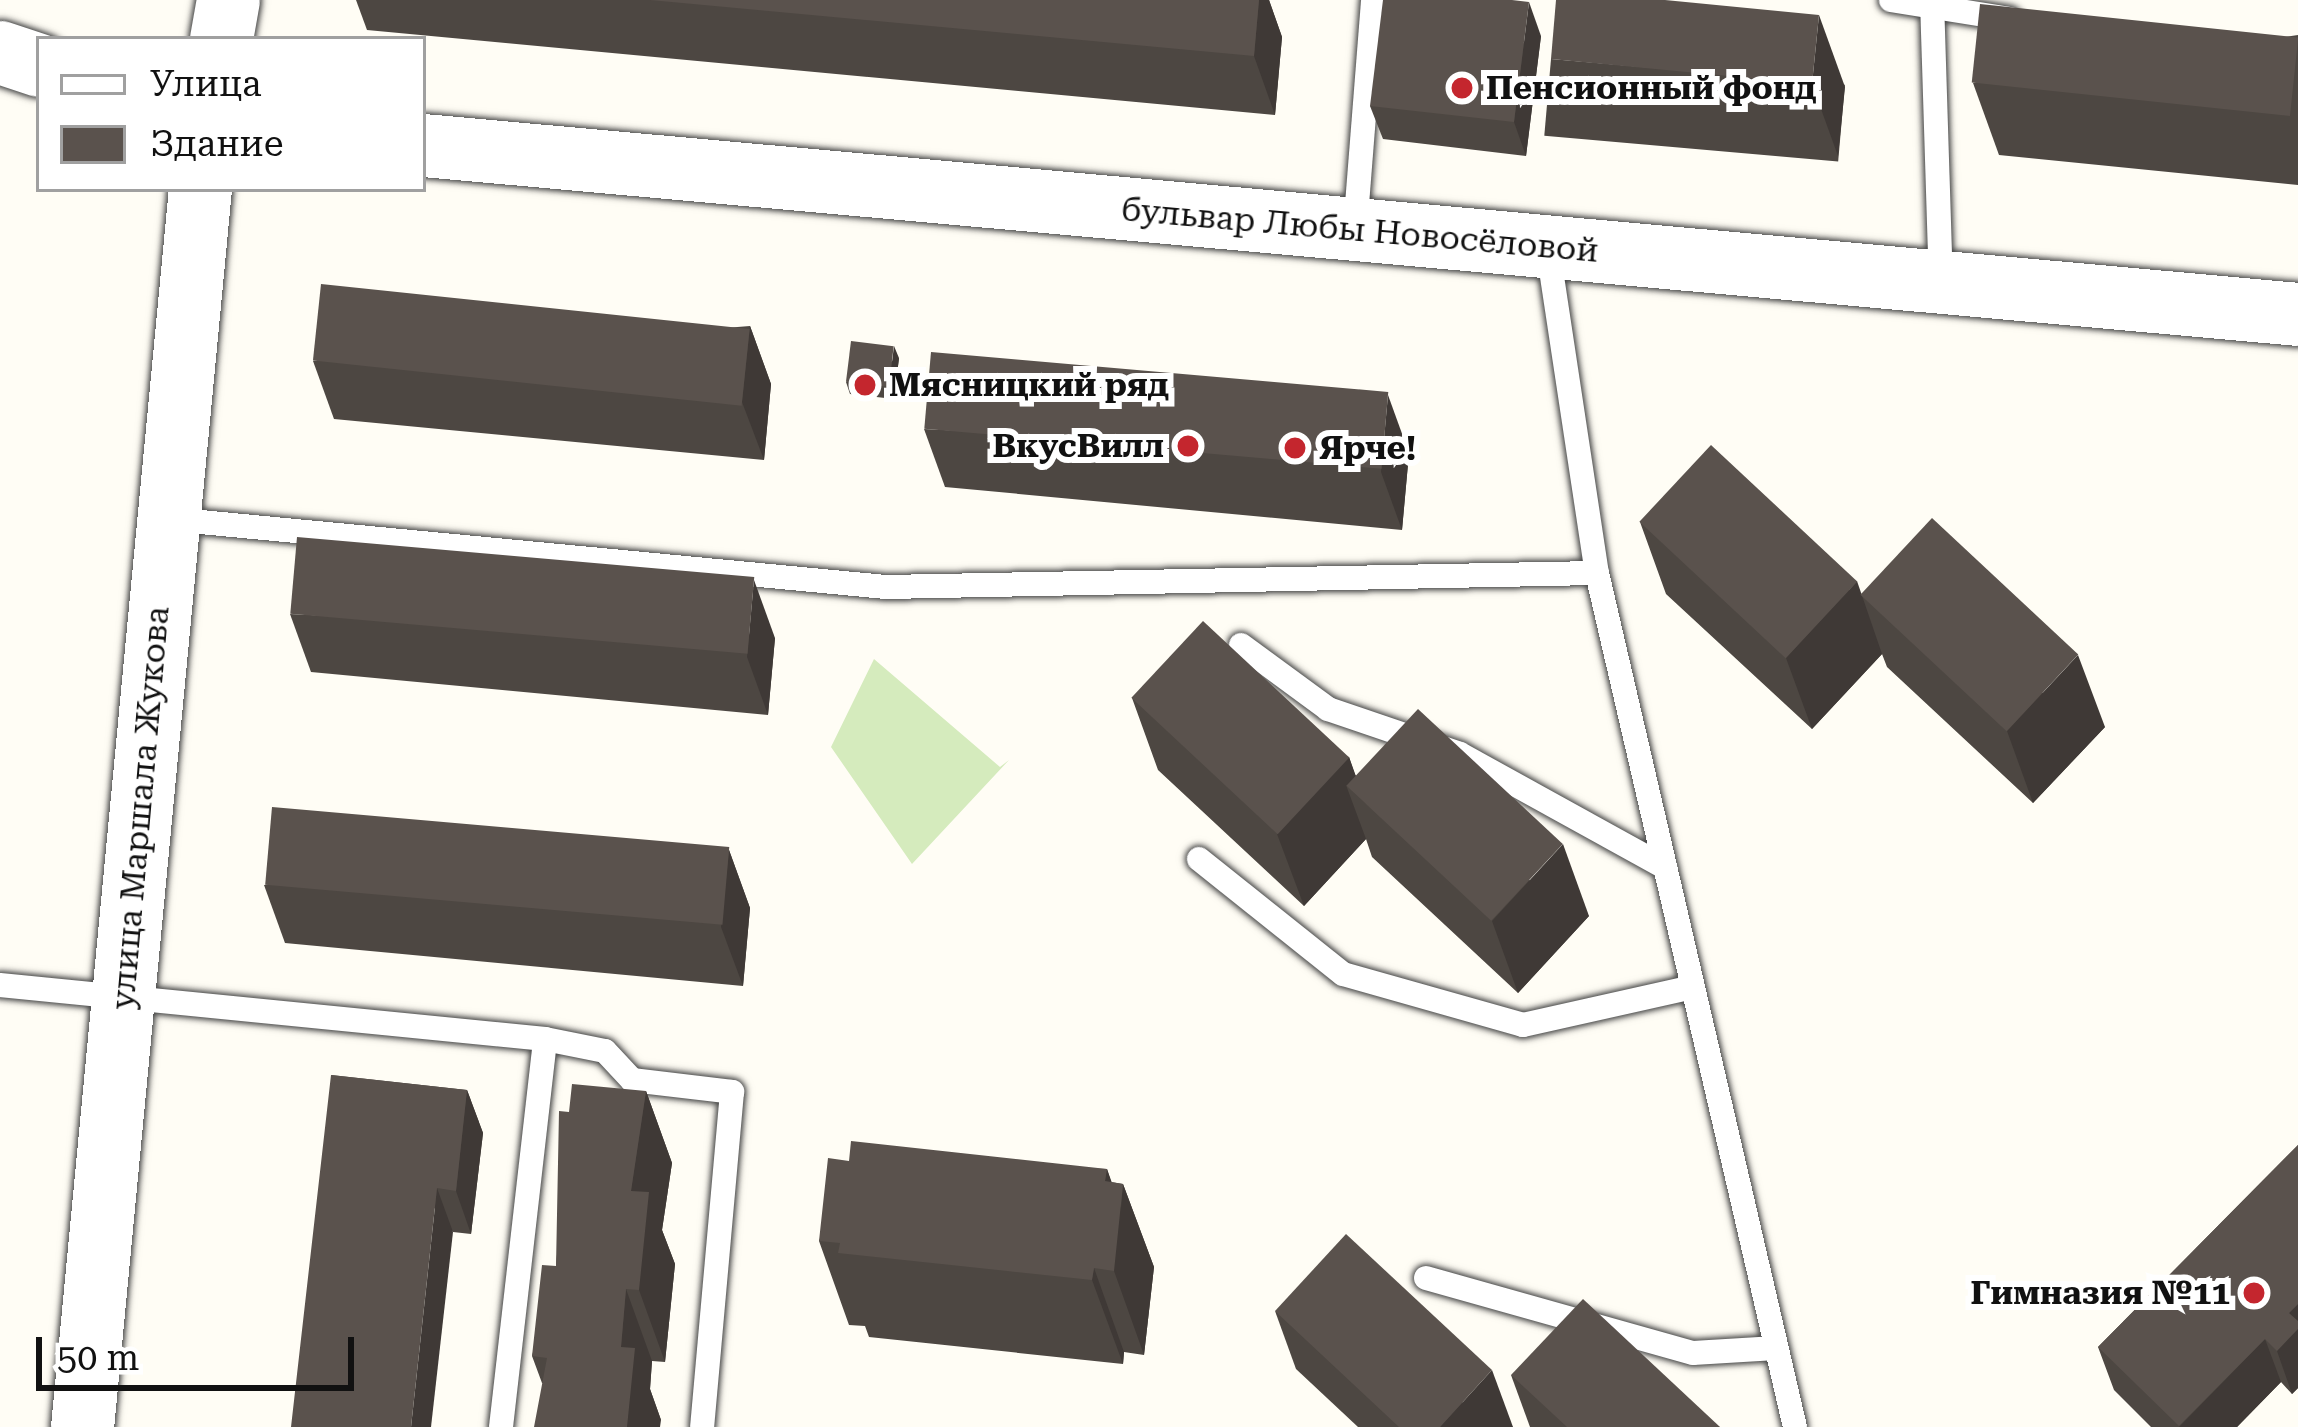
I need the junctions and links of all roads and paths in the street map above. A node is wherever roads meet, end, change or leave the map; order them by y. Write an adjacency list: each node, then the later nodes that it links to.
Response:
1 (228, 0): 6 (street)
2 (1373, 0): 11 (lane)
3 (1891, 0): 4 (lane)
4 (1933, 5): 5 (lane); 13 (lane)
5 (2049, 23)
6 (222, 36)
7 (0, 52): 8 (street)
8 (36, 64)
9 (426, 146): 11 (street, бульвар Любы Новосёловой)
10 (200, 192): 15 (street, улица Маршала Жукова)
11 (1355, 230): 12 (street, бульвар Любы Новосёловой)
12 (1547, 247): 13 (street, бульвар Любы Новосёловой); 16 (lane)
13 (1941, 282): 14 (street, бульвар Любы Новосёловой)
14 (2298, 314)
15 (167, 518): 16 (lane); 22 (street, улица Маршала Жукова)
16 (1597, 573): 19 (lane)
17 (1241, 644): 19 (lane)
18 (1199, 860): 21 (lane)
19 (1665, 867): 21 (lane)
20 (0, 985): 22 (lane)
21 (1693, 987): 25 (lane)
22 (122, 995): 23 (lane); 26 (street, улица Маршала Жукова)
23 (545, 1039): 27 (lane); 28 (lane)
24 (1426, 1278): 25 (lane)
25 (1776, 1348): 29 (lane)
26 (82, 1427)
27 (501, 1427)
28 (702, 1427)
29 (1795, 1427)

